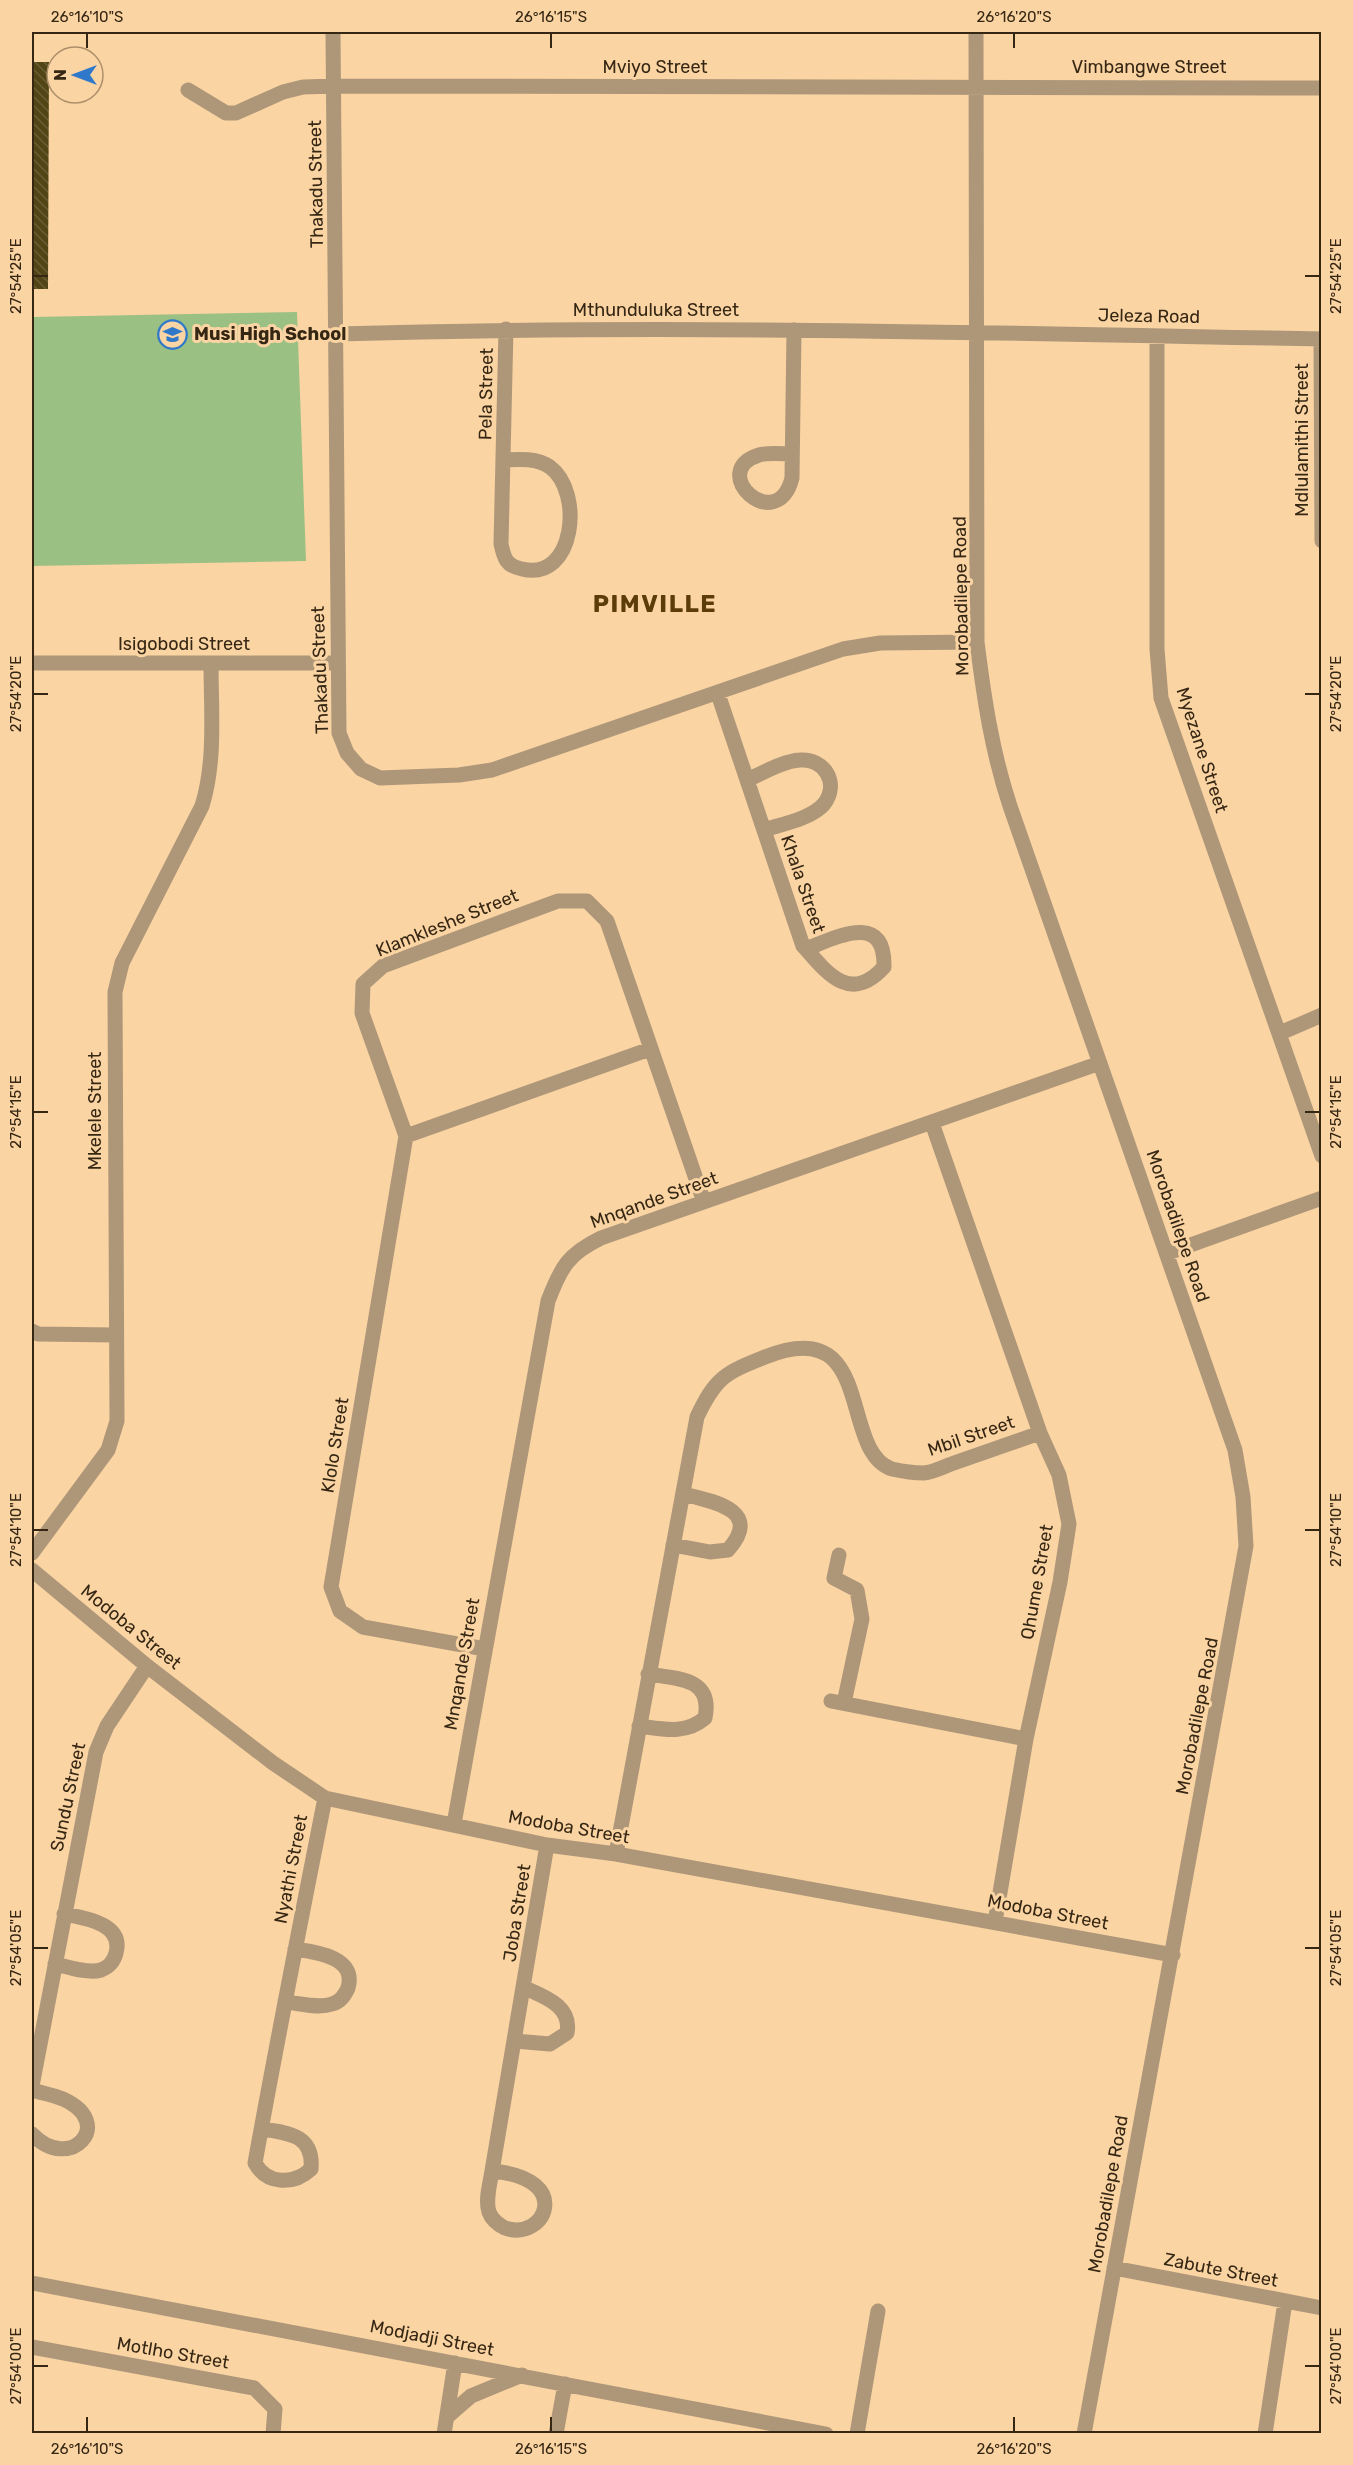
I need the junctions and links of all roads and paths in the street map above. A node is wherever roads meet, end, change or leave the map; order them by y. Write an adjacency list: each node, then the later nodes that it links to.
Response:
1 (333, 32): 4 (street, Thakadu Street)
2 (976, 32): 3 (street, Morobadilepe Road)
3 (977, 85): 4 (street, Mviyo Street); 5 (street, Vimbangwe Street); 9 (street, Morobadilepe Road)
4 (334, 86): 6 (street, Mviyo Street); 10 (street, Thakadu Street)
5 (1322, 88)
6 (188, 90)
7 (506, 329): 8 (street, Mthunduluka Street); 10 (street, Mthunduluka Street); 14 (street, Pela Street)
8 (794, 330): 9 (street, Mthunduluka Street); 13 (street)
9 (975, 331): 11 (street, Jeleza Road); 16 (street, Morobadilepe Road)
10 (337, 334): 19 (street, Thakadu Street)
11 (1157, 336): 12 (street, Jeleza Road); 25 (street, Myezane Street)
12 (1321, 339): 15 (street, Mdlulamithi Street)
13 (792, 454)
14 (505, 460): 14 (street, Pela Street)
15 (1322, 541)
16 (977, 642): 20 (street, Thakadu Street); 27 (street, Morobadilepe Road)
17 (32, 663): 18 (street, Isigobodi Street)
18 (211, 663): 19 (street, Isigobodi Street); 35 (street, Mkelele Street)
19 (337, 663): 20 (street, Thakadu Street)
20 (718, 694): 21 (street, Khala Street)
21 (747, 780): 22 (street, Khala Street); 22 (street, Khala Street)
22 (764, 830): 23 (street, Khala Street)
23 (806, 949): 23 (street, Khala Street)
24 (1322, 1015): 25 (street)
25 (1280, 1033): 30 (street, Myezane Street)
26 (651, 1049): 29 (street); 29 (street, Klamkleshe Street); 32 (street, Klamkleshe Street)
27 (1100, 1063): 28 (street, Mnqande Street); 33 (street, Morobadilepe Road)
28 (932, 1123): 32 (street, Mnqande Street); 36 (street, Qhume Street)
29 (406, 1136): 42 (street, Klolo Street)
30 (1322, 1156)
31 (1322, 1198): 33 (street)
32 (704, 1202): 42 (street, Mnqande Street)
33 (1168, 1253): 54 (street, Morobadilepe Road)
34 (32, 1331): 35 (street)
35 (115, 1335): 39 (street, Mkelele Street)
36 (1040, 1433): 37 (street, Mbil Street); 46 (street, Qhume Street)
37 (682, 1494): 38 (street, Mbil Street); 38 (street)
38 (672, 1545): 44 (street, Mbil Street)
39 (32, 1553)
40 (839, 1555): 46 (street)
41 (32, 1570): 43 (street, Modoba Street)
42 (484, 1649): 48 (street, Mnqande Street)
43 (147, 1666): 47 (street, Modoba Street); 51 (street, Sundu Street)
44 (648, 1674): 45 (street, Mbil Street); 45 (street)
45 (639, 1726): 50 (street, Mbil Street)
46 (1026, 1739): 52 (street, Qhume Street)
47 (325, 1798): 48 (street, Modoba Street); 53 (street, Nyathi Street)
48 (454, 1824): 49 (street, Modoba Street)
49 (547, 1845): 50 (street, Modoba Street); 56 (street, Joba Street)
50 (616, 1854): 52 (street, Modoba Street)
51 (64, 1914): 55 (street, Sundu Street); 55 (street)
52 (995, 1922): 54 (street, Modoba Street)
53 (295, 1949): 57 (street, Nyathi Street); 57 (street, Nyathi Street)
54 (1173, 1955): 63 (street, Morobadilepe Road)
55 (55, 1964): 59 (street, Sundu Street)
56 (525, 1988): 58 (street, Joba Street); 58 (street, Joba Street)
57 (285, 2002): 60 (street, Nyathi Street)
58 (515, 2041): 62 (street, Joba Street)
59 (32, 2088): 61 (street, Sundu Street)
60 (261, 2129)
61 (32, 2134)
62 (492, 2171): 62 (street, Joba Street)
63 (1114, 2268): 65 (street, Zabute Street); 78 (street, Morobadilepe Road)
64 (32, 2283): 69 (street, Modjadji Street)
65 (1285, 2302): 66 (street, Zabute Street); 79 (street)
66 (1322, 2308)
67 (878, 2311): 77 (street)
68 (32, 2347): 73 (street, Motlho Street)
69 (456, 2363): 70 (street, Modjadji Street); 72 (street)
70 (522, 2375): 71 (street, Modjadji Street); 72 (street)
71 (565, 2384): 75 (street); 76 (street, Modjadji Street)
72 (448, 2416): 74 (street)
73 (273, 2433)
74 (444, 2433)
75 (556, 2433)
76 (826, 2433)
77 (856, 2433)
78 (1084, 2433)
79 (1265, 2433)

